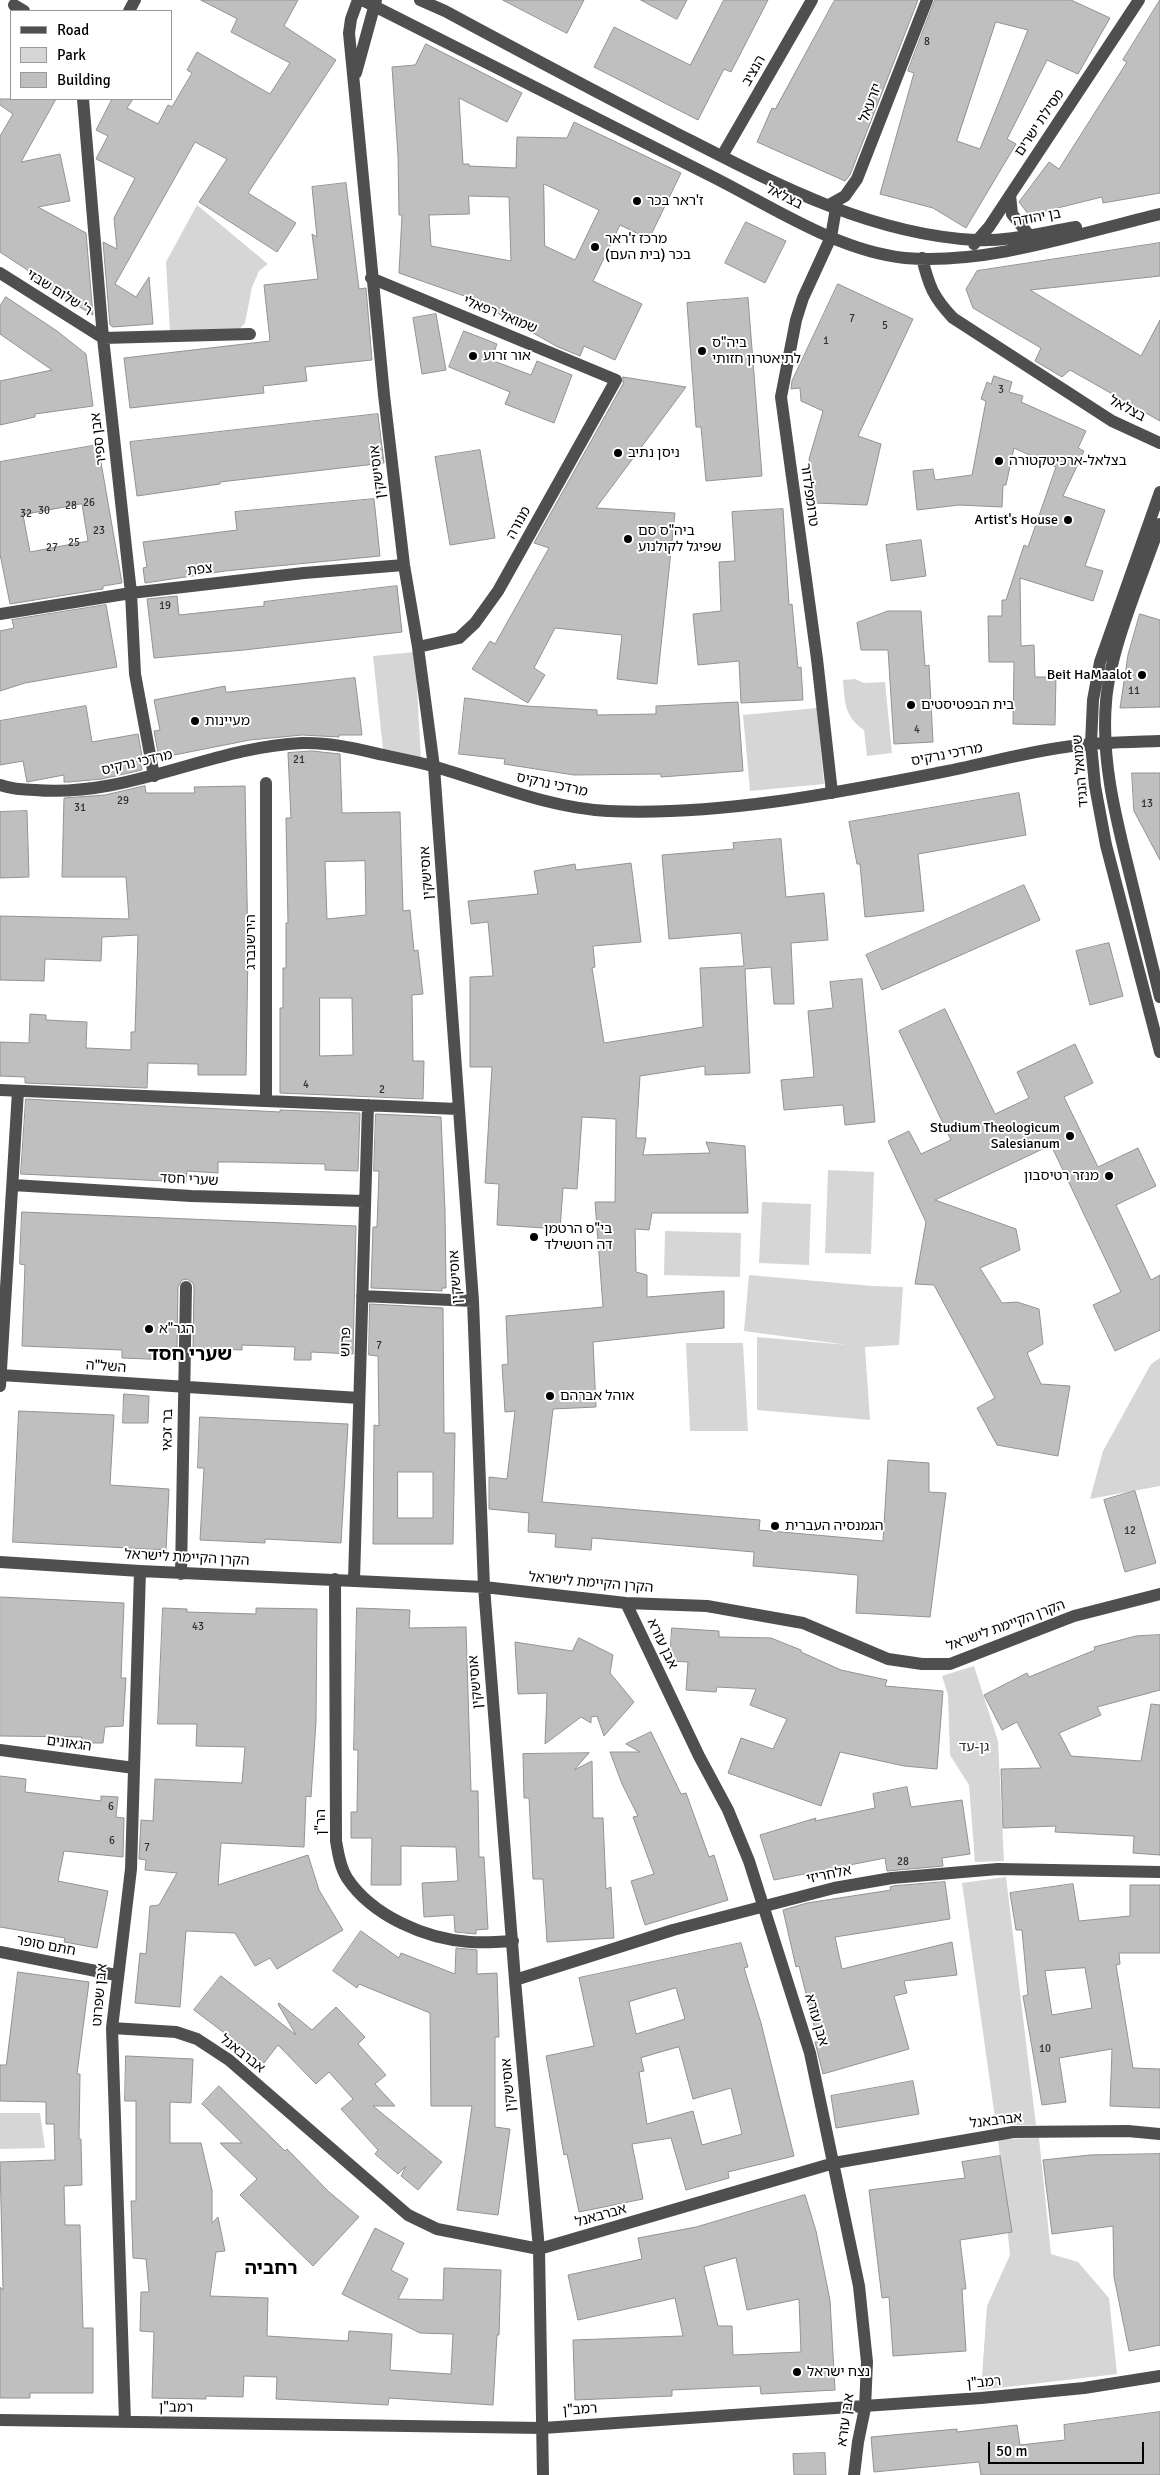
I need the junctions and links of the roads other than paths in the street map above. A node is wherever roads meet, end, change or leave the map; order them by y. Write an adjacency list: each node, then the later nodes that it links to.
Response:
1 (358, 0): 8 (street, אוסישקין)
2 (362, 0): 7 (street, בצלאל)
3 (420, 0): 10 (street, בצלאל)
4 (812, 0): 10 (street, הנציב)
5 (927, 0): 12 (street, יזרעאל)
6 (1139, 0): 11 (street, מסילת ישרים)
7 (376, 3): 8 (street, אוסישקין); 16 (street, בצלאל)
8 (354, 80): 21 (street, אוסישקין)
9 (83, 100): 23 (street, אבן ספיר)
10 (722, 156): 12 (street, בצלאל)
11 (1010, 195): 15 (street); 17 (street, מסילת ישרים)
12 (832, 207): 14 (street, בצלאל); 16 (street, טרומפלדור)
13 (1160, 213): 15 (street, בן יהודה); 18 (street, בן יהודה)
14 (918, 233): 17 (street, בן יהודה)
15 (1029, 235): 17 (street, בן יהודה)
16 (831, 237): 19 (street, בצלאל); 39 (street, טרומפלדור)
17 (977, 241): 18 (street, מסילת ישרים)
18 (958, 256): 19 (street, בן יהודה)
19 (922, 258): 25 (street, בצלאל)
20 (0, 273): 23 (street, ר' שלום שבזי)
21 (372, 278): 24 (street, שמואל רפאלי); 28 (street, אוסישקין)
22 (250, 334): 23 (street)
23 (103, 338): 29 (street, אבן ספיר)
24 (616, 380): 31 (street, מנורה)
25 (1160, 443)
26 (1160, 492): 33 (street, שמואל הנגיד)
27 (1160, 524): 34 (street, שמואל הנגיד)
28 (404, 565): 29 (street, צפת); 31 (street, אוסישקין)
29 (131, 593): 30 (street, צפת); 36 (street, אבן ספיר)
30 (0, 614)
31 (418, 647): 35 (street, אוסישקין)
32 (1160, 741): 34 (street, מרדכי נרקיס)
33 (1092, 744): 34 (street, מרדכי נרקיס); 39 (street, מרדכי נרקיס); 41 (street, שמואל הנגיד)
34 (1105, 744): 40 (street, שמואל הנגיד)
35 (434, 766): 36 (street, מרדכי נרקיס); 39 (street, מרדכי נרקיס); 46 (street, אוסישקין)
36 (154, 776): 38 (street, מרדכי נרקיס)
37 (266, 784): 44 (street, הירשנברג)
38 (0, 785)
39 (832, 793)
40 (1160, 997)
41 (1160, 1052)
42 (0, 1090): 43 (street)
43 (18, 1091): 44 (street); 47 (street)
44 (266, 1101): 45 (street)
45 (368, 1105): 46 (street); 48 (street, פרוש)
46 (458, 1109): 51 (street, אוסישקין)
47 (13, 1185): 48 (street, שערי חסד); 52 (street)
48 (365, 1201): 50 (street, פרוש)
49 (186, 1287): 54 (street, בר זכאי)
50 (362, 1296): 51 (street); 55 (street, פרוש)
51 (473, 1301): 61 (street, אוסישקין)
52 (1, 1375): 53 (street); 54 (street, השל"ה)
53 (0, 1386)
54 (184, 1387): 55 (street, השל"ה); 58 (street, בר זכאי)
55 (359, 1398): 60 (street, פרוש)
56 (0, 1562): 57 (street, הקרן הקיימת לישראל)
57 (140, 1571): 58 (street, הקרן הקיימת לישראל); 65 (street, אבן שפרוט)
58 (181, 1574): 59 (street, הקרן הקיימת לישראל)
59 (336, 1579): 60 (street, הקרן הקיימת לישראל); 68 (street, הר"ן)
60 (354, 1580): 61 (street, הקרן הקיימת לישראל)
61 (484, 1587): 63 (street, הקרן הקיימת לישראל); 68 (street, אוסישקין)
62 (1160, 1594): 63 (street, הקרן הקיימת לישראל)
63 (626, 1603): 67 (street, אבן עזרא)
64 (0, 1750): 65 (street, הגאונים)
65 (134, 1768): 70 (street, אבן שפרוט)
66 (1160, 1872): 67 (street, אלחריזי)
67 (764, 1906): 71 (street, אלחריזי); 74 (street, אבן עזרא)
68 (513, 1941): 71 (street, אוסישקין)
69 (0, 1952): 70 (street, חתם סופר)
70 (116, 1975): 72 (street, אבן שפרוט)
71 (515, 1980): 75 (street, אוסישקין)
72 (112, 2028): 75 (street, אברבאנל); 79 (street, אבן שפרוט)
73 (1160, 2134): 74 (street, אברבאנל)
74 (834, 2163): 75 (street, אברבאנל); 77 (street, אבן עזרא)
75 (539, 2249): 80 (street, אוסישקין)
76 (1160, 2376): 77 (street, רמב"ן)
77 (865, 2408): 80 (street, רמב"ן); 82 (street, אבן עזרא)
78 (0, 2420): 79 (street, רמב"ן)
79 (125, 2422): 80 (street, רמב"ן)
80 (543, 2428): 81 (street, אוסישקין)
81 (543, 2475)
82 (854, 2475)

